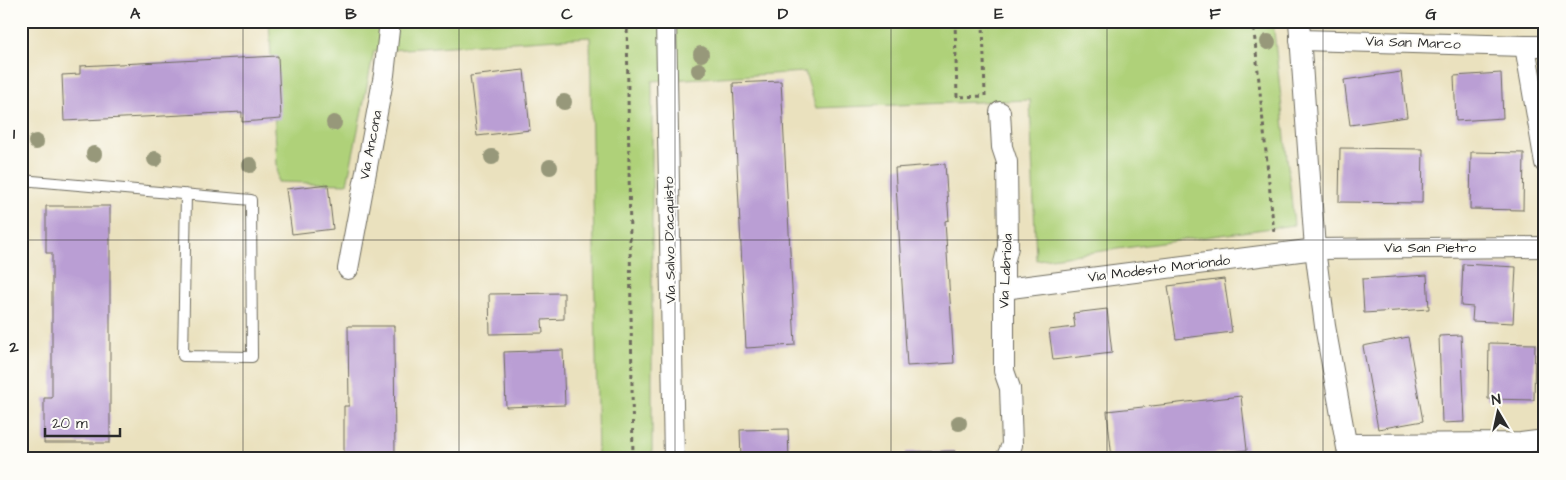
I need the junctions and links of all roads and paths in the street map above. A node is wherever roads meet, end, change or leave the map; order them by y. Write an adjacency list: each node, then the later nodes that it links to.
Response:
1 (390, 21): 15 (street, Via Ancona)
2 (627, 21): 19 (path)
3 (666, 21): 20 (street, Via Salvo D'acquisto)
4 (955, 21): 8 (path)
5 (984, 21): 8 (path)
6 (1300, 31): 7 (street, Via San Marco); 14 (street)
7 (1535, 46): 10 (street)
8 (985, 96): 9 (path)
9 (1000, 112): 16 (street, Via Labriola)
10 (1545, 164)
11 (21, 180): 12 (lane)
12 (186, 194): 12 (lane)
13 (1545, 247): 14 (street, Via San Pietro)
14 (1315, 248): 16 (street, Via Modesto Moriondo); 18 (street)
15 (348, 268)
16 (1004, 289): 21 (street, Via Labriola)
17 (1545, 440): 18 (street)
18 (1348, 451)
19 (634, 459)
20 (674, 459)
21 (1006, 459)

